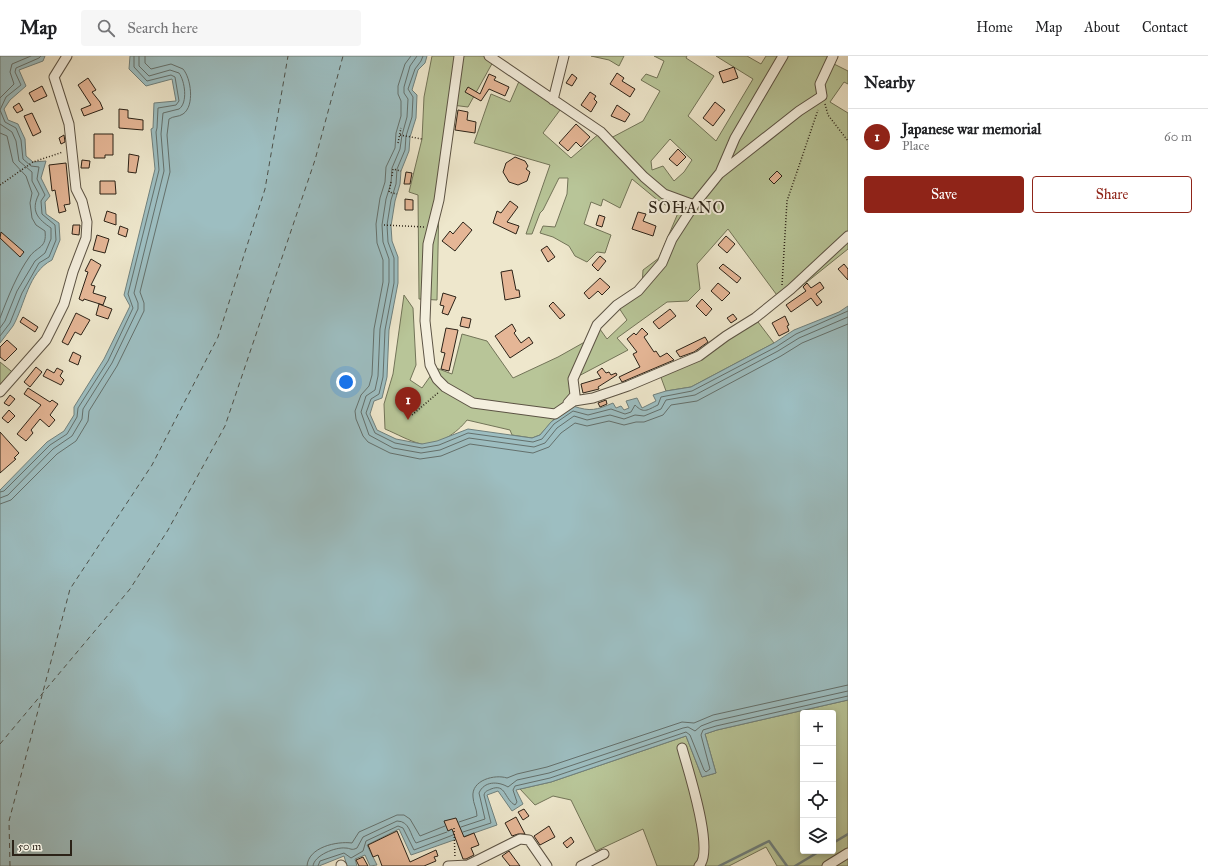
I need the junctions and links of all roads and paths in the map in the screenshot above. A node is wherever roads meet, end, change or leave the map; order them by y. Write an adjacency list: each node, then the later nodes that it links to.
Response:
1 (67, 56): 14 (street)
2 (459, 56): 23 (street)
3 (489, 56): 8 (street)
4 (564, 56): 8 (street)
5 (783, 56): 16 (street)
6 (833, 56): 7 (street)
7 (822, 96): 12 (path); 16 (street); 25 (path)
8 (553, 100): 21 (street)
9 (401, 128): 10 (path)
10 (400, 135): 11 (path); 13 (path)
11 (422, 139)
12 (848, 141)
13 (398, 143)
14 (72, 149): 19 (path); 27 (street)
15 (401, 171): 17 (path)
16 (720, 174): 21 (street)
17 (392, 176)
18 (391, 182): 20 (path)
19 (0, 185)
20 (397, 194)
21 (694, 205): 28 (street)
22 (384, 225): 23 (path)
23 (432, 228): 26 (street)
24 (848, 236): 25 (street)
25 (782, 296): 28 (street)
26 (445, 387): 28 (street); 29 (path)
27 (0, 392)
28 (565, 408)
29 (412, 415)
30 (682, 748): 37 (street)
31 (454, 828): 34 (path)
32 (848, 853): 38 (street)
33 (604, 854): 36 (street)
34 (450, 865): 35 (street)
35 (547, 866)
36 (581, 866)
37 (699, 866)
38 (827, 866)

